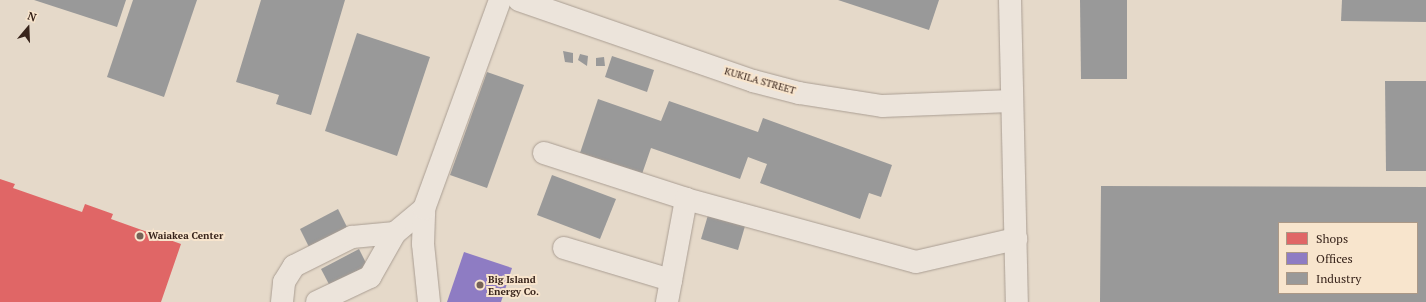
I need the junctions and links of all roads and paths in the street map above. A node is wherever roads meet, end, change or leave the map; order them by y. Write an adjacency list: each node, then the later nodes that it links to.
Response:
1 (500, 0): 7 (street)
2 (519, 0): 4 (street, KUKILA STREET)
3 (1010, 0): 4 (street)
4 (1011, 101): 9 (street)
5 (544, 153): 6 (street)
6 (686, 199): 9 (street); 11 (street)
7 (424, 209): 8 (street); 14 (street)
8 (395, 233): 12 (street); 13 (street)
9 (1016, 239): 16 (street)
10 (564, 248): 11 (street)
11 (671, 280): 15 (street)
12 (282, 302)
13 (317, 302)
14 (429, 302)
15 (667, 302)
16 (1017, 302)

